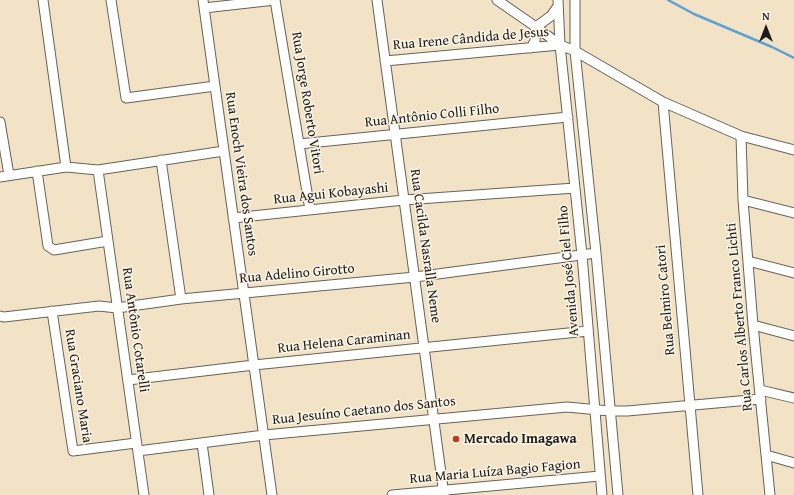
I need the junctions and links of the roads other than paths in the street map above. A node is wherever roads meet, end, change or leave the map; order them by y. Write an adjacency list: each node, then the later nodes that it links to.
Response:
1 (43, 0): 24 (street)
2 (111, 0): 14 (street)
3 (275, 0): 8 (street); 20 (street, Rua Jorge Roberto Vitori)
4 (377, 0): 13 (street, Rua Cacilda Nasralla Neme)
5 (497, 0): 9 (street)
6 (575, 0): 12 (street, Avenida José Ciel Filho)
7 (558, 3): 9 (street); 10 (street, Avenida José Ciel Filho)
8 (204, 4): 14 (street, Rua Enoch Vieira dos Santos)
9 (536, 27): 10 (street); 11 (street)
10 (560, 46): 11 (street, Rua Irene Cândida de Jesus); 12 (street); 16 (street, Avenida José Ciel Filho)
11 (531, 48): 13 (street, Rua Irene Cândida de Jesus)
12 (575, 51): 15 (street); 35 (street, Avenida José Ciel Filho)
13 (385, 61): 18 (street, Rua Cacilda Nasralla Neme)
14 (215, 86): 22 (street, Rua Enoch Vieira dos Santos)
15 (663, 102): 19 (street); 54 (street, Rua Belmiro Catori)
16 (568, 117): 18 (street, Rua Antônio Colli Filho); 28 (street, Avenida José Ciel Filho)
17 (0, 122): 27 (street)
18 (395, 133): 20 (street, Rua Antônio Colli Filho); 29 (street, Rua Cacilda Nasralla Neme)
19 (741, 136): 21 (street); 30 (street, Rua Carlos Alberto Franco Lichti)
20 (299, 144): 31 (street, Rua Jorge Roberto Vitori)
21 (794, 150)
22 (224, 151): 23 (street); 33 (street, Rua Enoch Vieira dos Santos)
23 (161, 160): 25 (street); 41 (street)
24 (66, 167): 25 (street); 26 (street)
25 (98, 170): 34 (street, Rua Antônio Cotarelli)
26 (37, 171): 27 (street); 34 (street)
27 (4, 176)
28 (575, 188): 29 (street, Rua Agui Kobayashi); 36 (street, Avenida José Ciel Filho)
29 (404, 200): 31 (street, Rua Agui Kobayashi); 39 (street, Rua Cacilda Nasralla Neme)
30 (743, 200): 32 (street); 37 (street, Rua Carlos Alberto Franco Lichti)
31 (310, 210): 33 (street, Rua Agui Kobayashi)
32 (794, 213)
33 (233, 218): 40 (street, Rua Enoch Vieira dos Santos)
34 (108, 241): 42 (street, Rua Antônio Cotarelli)
35 (596, 253): 36 (street, Rua Adelino Girotto); 56 (street, Avenida José Ciel Filho)
36 (582, 255): 39 (street, Rua Adelino Girotto); 46 (street, Avenida José Ciel Filho)
37 (748, 261): 38 (street); 45 (street, Rua Carlos Alberto Franco Lichti)
38 (794, 273)
39 (415, 277): 40 (street, Rua Adelino Girotto); 48 (street, Rua Cacilda Nasralla Neme)
40 (244, 293): 41 (street, Rua Adelino Girotto); 49 (street, Rua Enoch Vieira dos Santos)
41 (181, 299): 42 (street, Rua Adelino Girotto)
42 (117, 308): 43 (street, Rua Adelino Girotto); 50 (street, Rua Antônio Cotarelli)
43 (52, 311): 44 (street, Rua Adelino Girotto); 60 (street, Rua Graciano Maria)
44 (0, 316)
45 (753, 325): 47 (street); 51 (street, Rua Carlos Alberto Franco Lichti)
46 (588, 330): 48 (street, Rua Helena Caraminan); 55 (street, Avenida José Ciel Filho)
47 (794, 336)
48 (425, 348): 49 (street, Rua Helena Caraminan); 57 (street, Rua Cacilda Nasralla Neme)
49 (254, 365): 50 (street, Rua Helena Caraminan); 58 (street, Rua Enoch Vieira dos Santos)
50 (128, 380): 60 (street, Rua Antônio Cotarelli)
51 (760, 390): 52 (street); 53 (street, Rua Carlos Alberto Franco Lichti)
52 (794, 398)
53 (761, 399): 54 (street, Rua Jesuíno Caetano dos Santos); 61 (street, Rua Carlos Alberto Franco Lichti)
54 (690, 405): 56 (street, Rua Jesuíno Caetano dos Santos); 71 (street, Rua Belmiro Catori)
55 (594, 409): 56 (street, Rua Jesuíno Caetano dos Santos); 57 (street, Rua Jesuíno Caetano dos Santos); 63 (street, Avenida José Ciel Filho)
56 (610, 411): 70 (street, Avenida José Ciel Filho)
57 (434, 418): 58 (street, Rua Jesuíno Caetano dos Santos); 64 (street, Rua Cacilda Nasralla Neme)
58 (264, 435): 59 (street, Rua Jesuíno Caetano dos Santos); 67 (street, Rua Enoch Vieira dos Santos)
59 (202, 443): 60 (street, Rua Jesuíno Caetano dos Santos); 66 (street)
60 (137, 447): 65 (street, Rua Antônio Cotarelli)
61 (766, 455): 62 (street); 72 (street, Rua Carlos Alberto Franco Lichti)
62 (794, 462)
63 (600, 476): 64 (street, Rua Maria Luíza Bagio Fagion); 69 (street, Avenida José Ciel Filho)
64 (444, 492): 68 (street, Rua Maria Luíza Bagio Fagion)
65 (144, 495)
66 (209, 495)
67 (272, 495)
68 (392, 495)
69 (602, 495)
70 (618, 495)
71 (698, 495)
72 (770, 495)

